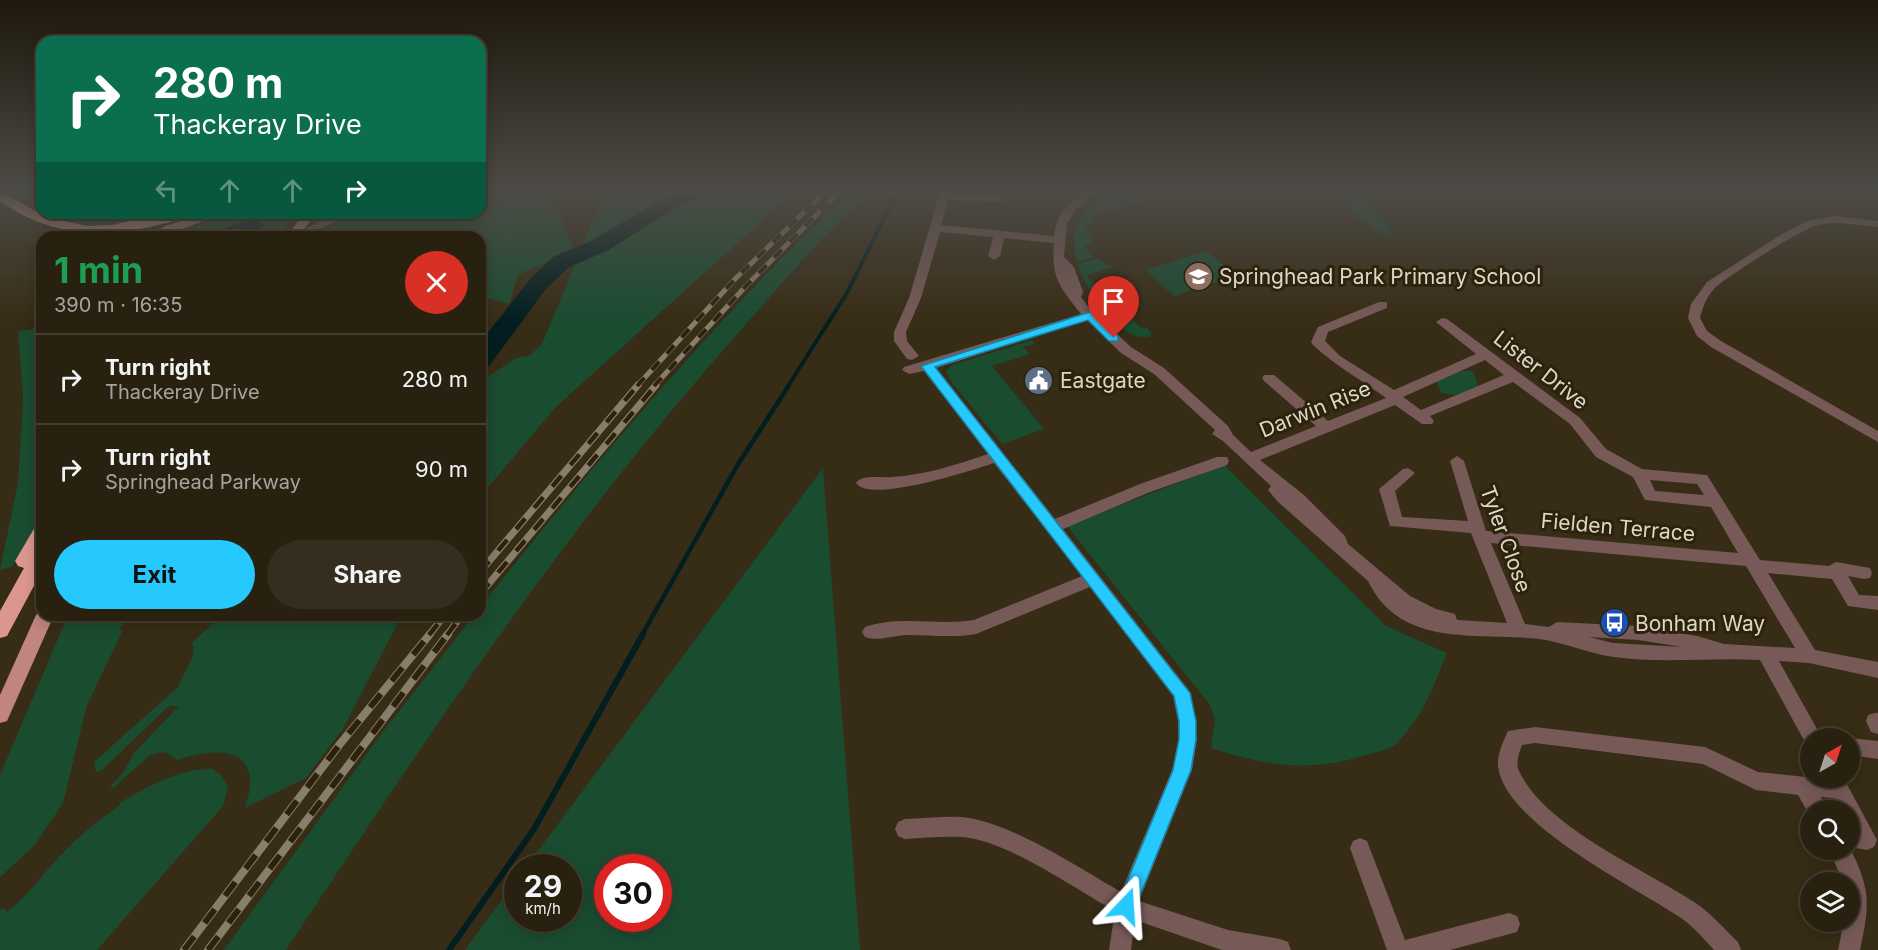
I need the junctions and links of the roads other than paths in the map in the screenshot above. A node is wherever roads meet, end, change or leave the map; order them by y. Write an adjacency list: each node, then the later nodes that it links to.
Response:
1 (934, 233): 12 (street)
2 (992, 233): 5 (street)
3 (1059, 233): 6 (street)
4 (1791, 233): 17 (street)
5 (999, 234): 6 (street); 7 (street)
6 (1058, 240): 9 (street)
7 (994, 256)
8 (1383, 305): 15 (street)
9 (1090, 315): 12 (street); 19 (street)
10 (1442, 322): 11 (street, Lister Drive)
11 (1487, 354): 13 (street, Lister Drive); 15 (street, Darwin Rise)
12 (927, 366): 18 (street)
13 (1514, 376): 15 (street); 23 (street, Lister Drive)
14 (1269, 378): 16 (street)
15 (1394, 397): 16 (street, Darwin Rise)
16 (1326, 428): 19 (street, Darwin Rise)
17 (1878, 437)
18 (999, 456): 24 (street); 26 (street)
19 (1250, 458): 38 (street)
20 (1222, 461): 26 (street)
21 (1457, 461): 27 (street, Tyler Close)
22 (1408, 473): 27 (street, Fielden Terrace)
23 (1639, 474): 25 (street, Lister Drive); 25 (street, Lister Drive)
24 (864, 483)
25 (1718, 502): 29 (street, Lister Drive)
26 (1054, 526): 33 (street)
27 (1479, 532): 29 (street, Fielden Terrace); 38 (street, Tyler Close)
28 (36, 542): 35 (highway)
29 (1754, 563): 31 (street, Fielden Terrace); 41 (street, Lister Drive)
30 (36, 564): 37 (highway)
31 (1837, 573): 32 (street, Fielden Terrace); 34 (street)
32 (1864, 573)
33 (1094, 578): 39 (street); 57 (street)
34 (1878, 603)
35 (0, 604)
36 (42, 621): 43 (main road)
37 (0, 630)
38 (1518, 630): 40 (street)
39 (871, 632)
40 (1765, 652): 41 (street); 46 (street)
41 (1809, 656): 42 (street)
42 (1878, 670)
43 (0, 715)
44 (1878, 721): 45 (street)
45 (1878, 726)
46 (1807, 728)
47 (1860, 748): 48 (street)
48 (1878, 750)
49 (1800, 787): 63 (street)
50 (1805, 788): 51 (street)
51 (1812, 800)
52 (1860, 827): 54 (street)
53 (905, 829): 57 (street)
54 (1860, 839)
55 (1360, 848): 61 (street)
56 (1844, 860): 64 (street)
57 (1126, 906): 59 (street); 60 (street)
58 (1509, 924): 62 (street)
59 (1120, 950)
60 (1280, 950)
61 (1398, 950)
62 (1408, 950)
63 (1730, 950)
64 (1849, 950)

